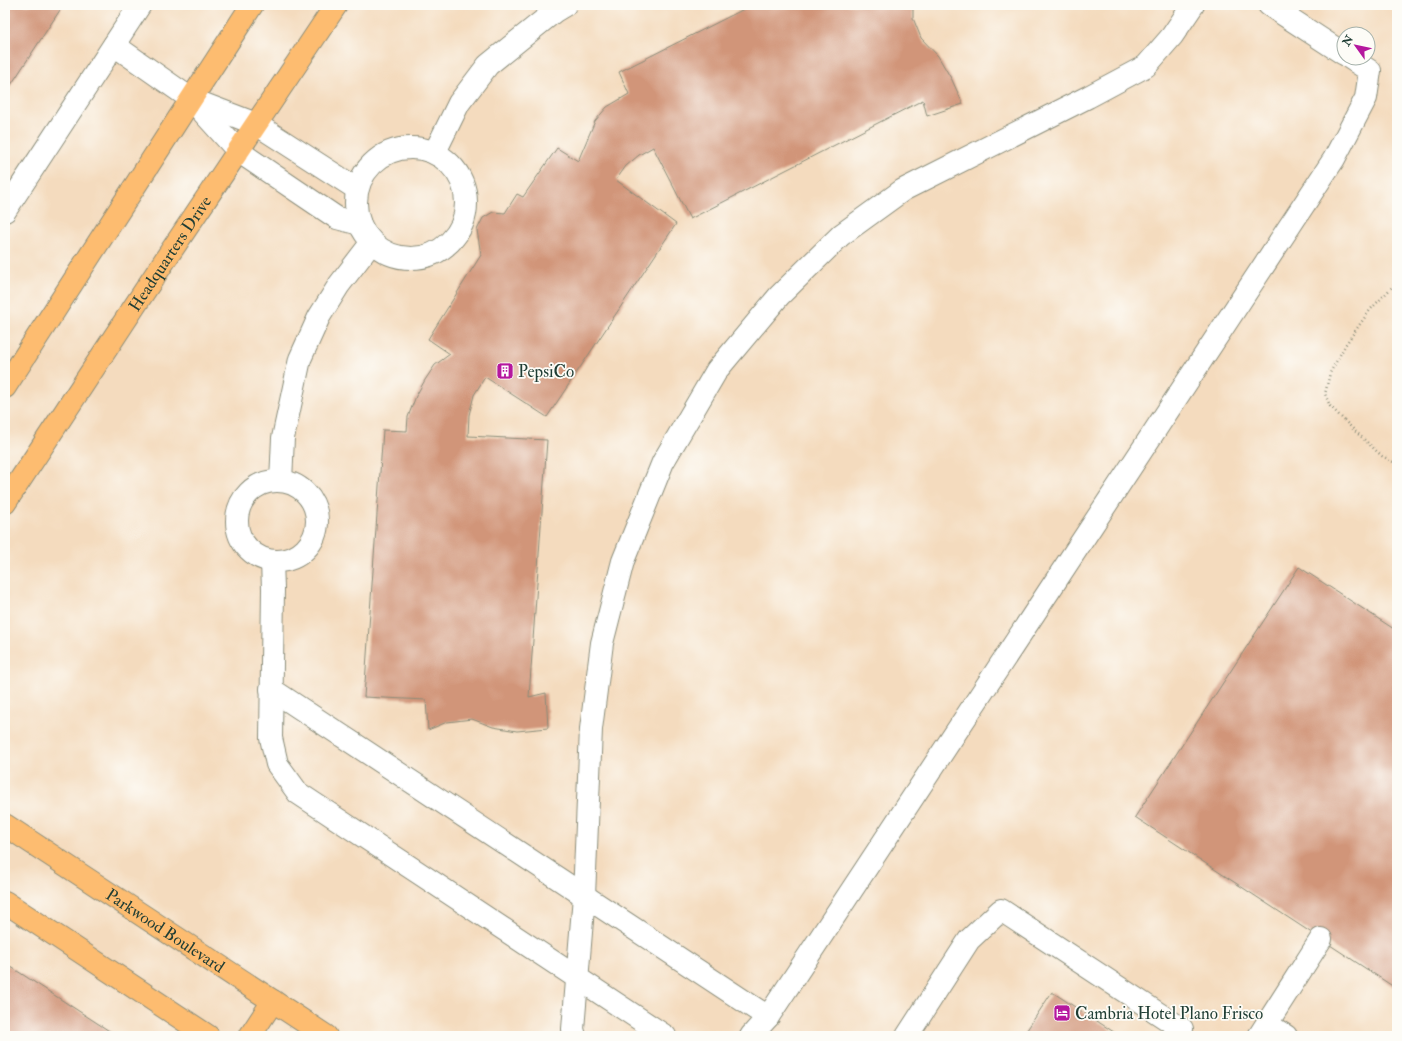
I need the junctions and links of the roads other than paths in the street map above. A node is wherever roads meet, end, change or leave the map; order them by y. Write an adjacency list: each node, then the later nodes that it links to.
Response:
1 (140, 5): 7 (lane)
2 (252, 5): 10 (main road)
3 (336, 5): 11 (main road, Headquarters Drive)
4 (565, 5): 13 (lane)
5 (1193, 5): 24 (lane)
6 (1270, 5): 8 (lane)
7 (114, 45): 10 (lane); 15 (lane)
8 (1336, 49)
9 (1362, 66): 29 (lane)
10 (191, 99): 11 (lane); 12 (lane); 18 (main road)
11 (256, 124): 12 (main road, Headquarters Drive); 14 (lane)
12 (238, 151): 16 (lane); 20 (main road, Headquarters Drive)
13 (435, 152): 14 (lane); 17 (lane)
14 (357, 189): 16 (lane)
15 (5, 211)
16 (360, 224): 17 (lane)
17 (372, 242): 19 (lane)
18 (5, 387)
19 (281, 481): 21 (lane); 21 (lane)
20 (5, 502)
21 (272, 561): 22 (lane)
22 (271, 689): 24 (lane); 27 (lane)
23 (5, 825): 28 (main road, Parkwood Boulevard)
24 (584, 896): 27 (lane); 29 (lane)
25 (5, 902): 32 (main road)
26 (1321, 939): 30 (lane)
27 (577, 977): 35 (lane); 36 (lane)
28 (273, 1001): 33 (main road); 34 (main road, Parkwood Boulevard)
29 (768, 1017): 37 (lane)
30 (1263, 1030): 39 (lane)
31 (1183, 1034): 38 (lane)
32 (208, 1036)
33 (250, 1036)
34 (326, 1036)
35 (575, 1036)
36 (665, 1036)
37 (750, 1036)
38 (907, 1036)
39 (1286, 1036)

